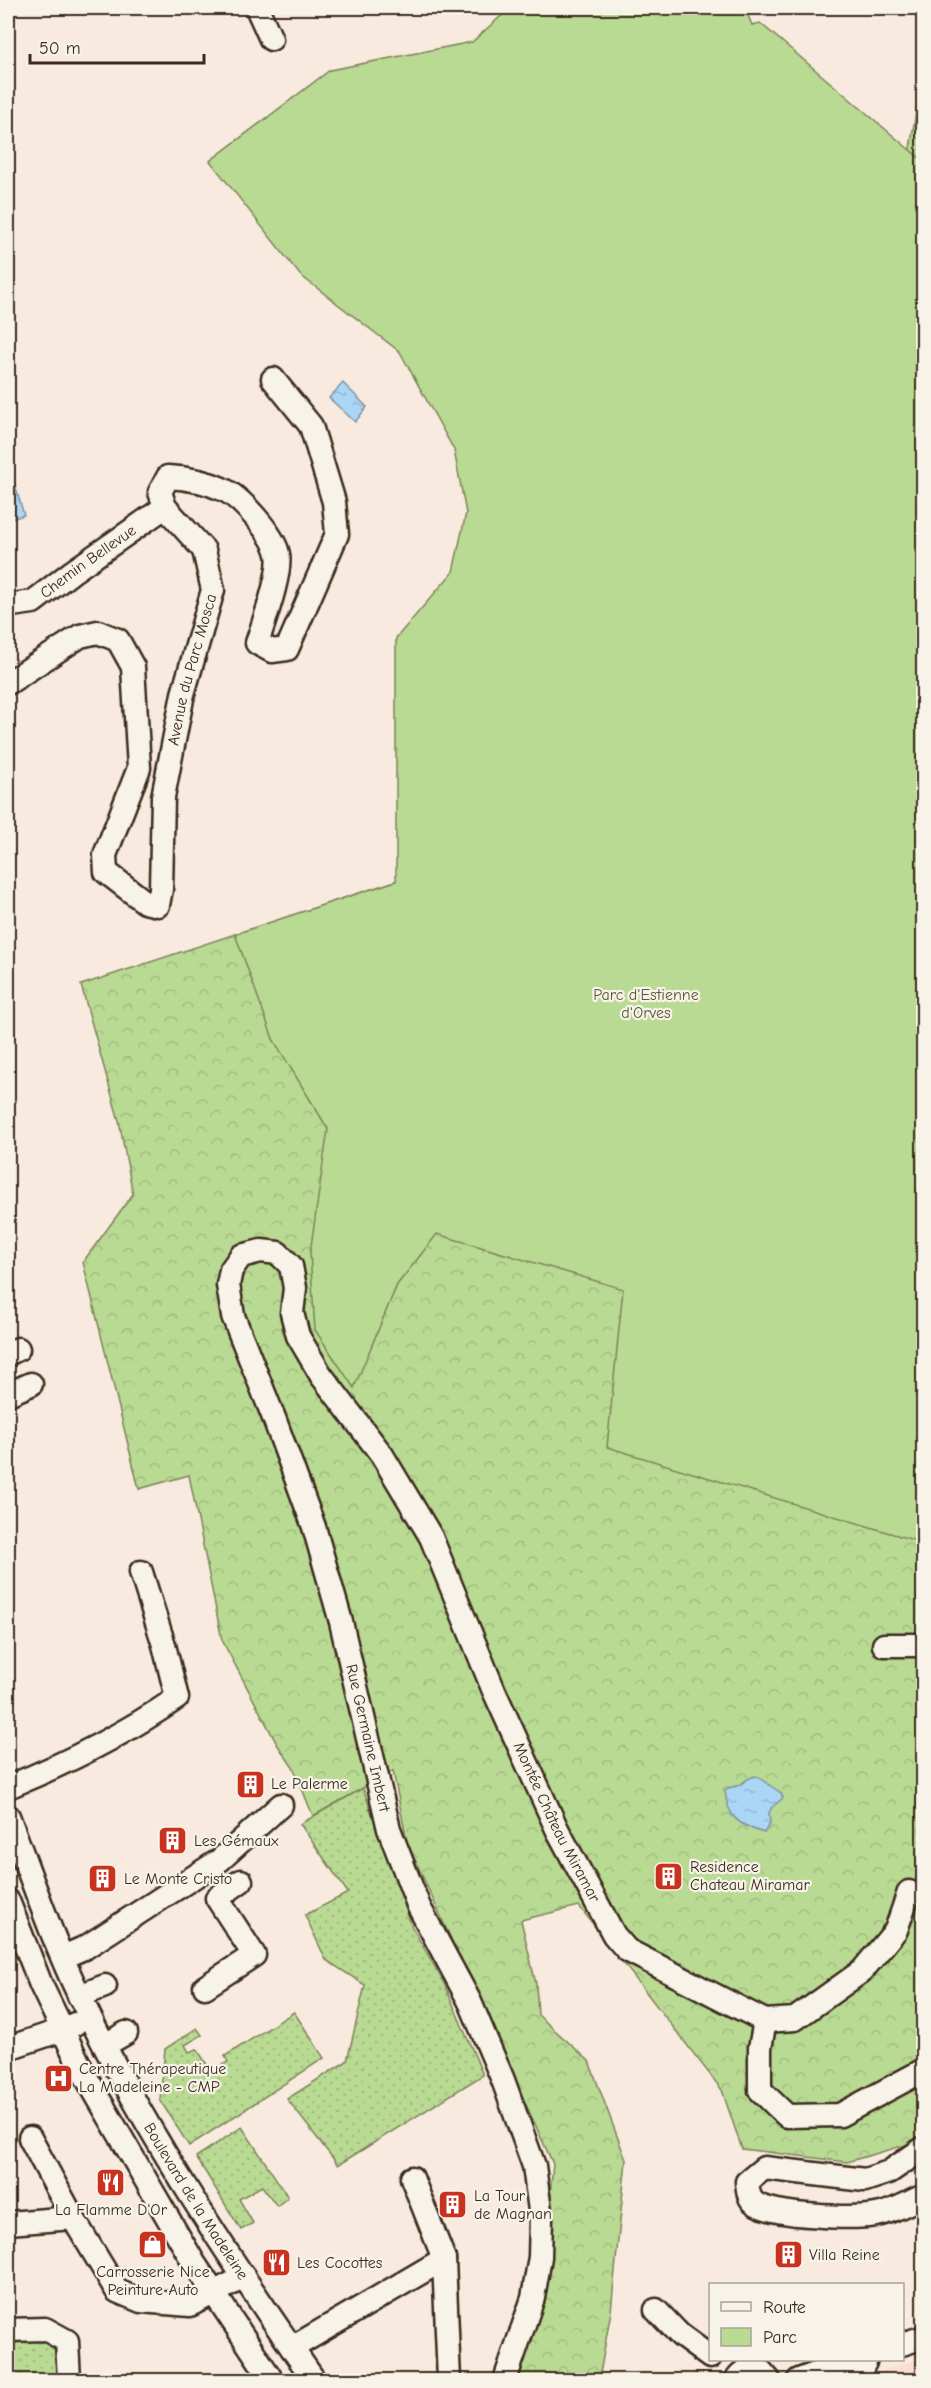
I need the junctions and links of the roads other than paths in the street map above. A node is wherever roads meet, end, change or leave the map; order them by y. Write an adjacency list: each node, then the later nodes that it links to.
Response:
1 (257, 8): 2 (street)
2 (271, 39)
3 (273, 379): 4 (street)
4 (165, 507): 5 (street, Chemin Bellevue); 6 (street, Avenue du Parc Mosca)
5 (8, 603)
6 (8, 683)
7 (321, 1375): 24 (street, Montée Château Miramar); 55 (street, Rue Germaine Imbert)
8 (31, 1384): 9 (street)
9 (8, 1394)
10 (141, 1572): 13 (street)
11 (884, 1645): 12 (street)
12 (924, 1645)
13 (8, 1787)
14 (281, 1805): 19 (street)
15 (8, 1816): 19 (street, Boulevard de la Madeleine)
16 (241, 1881): 21 (street)
17 (909, 1892): 24 (street)
18 (8, 1901): 25 (street, Boulevard de la Madeleine)
19 (63, 1957): 22 (street, Boulevard de la Madeleine)
20 (105, 1986): 22 (street)
21 (205, 1987)
22 (79, 1996): 23 (street, Boulevard de la Madeleine)
23 (90, 2016): 25 (street); 27 (street, Boulevard de la Madeleine)
24 (765, 2021): 29 (street)
25 (62, 2031): 28 (street); 38 (street, Boulevard de la Madeleine)
26 (126, 2033): 27 (street)
27 (105, 2045): 37 (street, Boulevard de la Madeleine)
28 (8, 2048)
29 (924, 2070)
30 (30, 2138): 34 (street)
31 (924, 2148): 33 (street)
32 (412, 2178): 36 (street)
33 (924, 2196)
34 (73, 2218): 35 (street); 38 (street)
35 (8, 2223)
36 (444, 2259): 43 (street); 54 (street)
37 (244, 2277): 38 (street); 43 (street, Boulevard de la Madeleine)
38 (215, 2293): 52 (street, Boulevard de la Madeleine)
39 (656, 2310): 44 (street)
40 (8, 2330): 51 (street)
41 (924, 2337): 42 (street)
42 (904, 2344)
43 (292, 2348): 53 (street, Boulevard de la Madeleine)
44 (709, 2356)
45 (716, 2361): 49 (street)
46 (845, 2361): 50 (street)
47 (866, 2361): 56 (street)
48 (767, 2377): 49 (street); 50 (street)
49 (737, 2378)
50 (806, 2379)
51 (69, 2380)
52 (273, 2380)
53 (314, 2380)
54 (449, 2380)
55 (505, 2380)
56 (856, 2380)

